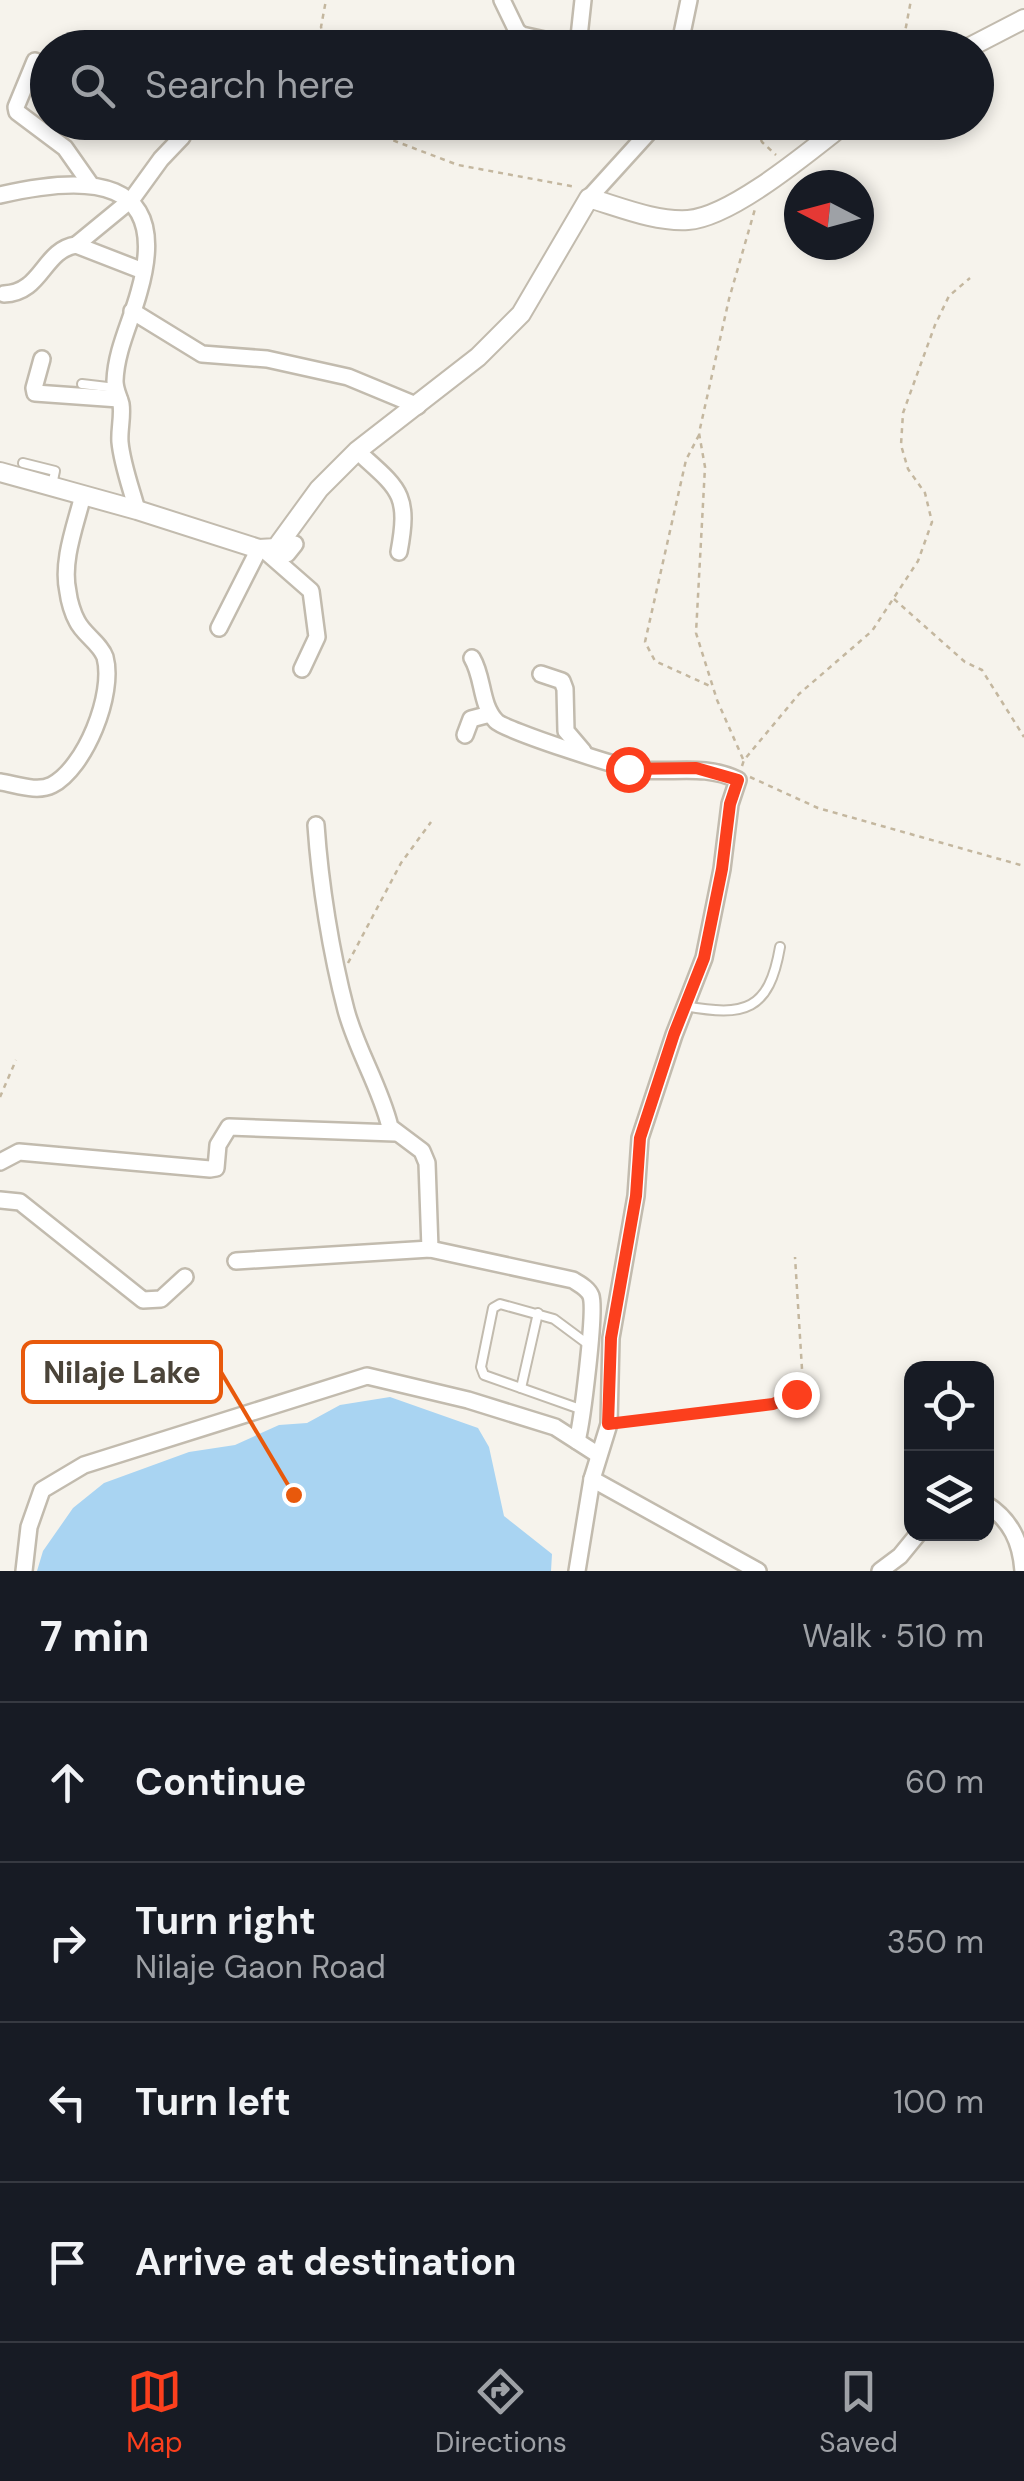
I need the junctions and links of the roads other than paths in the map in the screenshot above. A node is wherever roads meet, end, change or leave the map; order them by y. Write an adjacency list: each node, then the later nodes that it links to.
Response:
1 (502, 0): 5 (street)
2 (583, 0): 6 (street)
3 (689, 0): 7 (street)
4 (1024, 18): 8 (street)
5 (517, 30)
6 (581, 30)
7 (683, 30)
8 (994, 34)
9 (30, 75): 10 (street)
10 (30, 122)
11 (54, 140): 15 (street)
12 (178, 140): 18 (street)
13 (642, 140): 16 (street)
14 (823, 140): 16 (street)
15 (90, 184): 17 (street); 18 (street)
16 (593, 194): 28 (street)
17 (0, 195)
18 (132, 199): 19 (street); 22 (street)
19 (106, 222): 20 (street); 21 (street)
20 (76, 245): 21 (street); 23 (street)
21 (105, 256): 22 (street)
22 (143, 271): 24 (street)
23 (4, 294)
24 (132, 312): 27 (street); 28 (street)
25 (42, 359): 27 (street)
26 (82, 384): 27 (lane)
27 (112, 395): 29 (street); 36 (street)
28 (418, 406): 30 (street)
29 (99, 418)
30 (356, 451): 37 (street); 38 (street)
31 (23, 463): 34 (lane)
32 (0, 472): 34 (street)
33 (69, 475): 34 (lane)
34 (54, 478): 35 (street)
35 (83, 494): 36 (street); 46 (street)
36 (137, 510): 37 (street)
37 (273, 547): 39 (street); 41 (street)
38 (399, 552)
39 (219, 628)
40 (472, 658): 43 (street)
41 (302, 669)
42 (540, 674): 45 (street)
43 (490, 714): 44 (street); 45 (street)
44 (465, 735)
45 (586, 754): 49 (street)
46 (0, 782)
47 (316, 826): 50 (street)
48 (780, 947): 49 (lane)
49 (685, 1006): 58 (street)
50 (395, 1133): 51 (street); 53 (street)
51 (0, 1162)
52 (0, 1200): 55 (street)
53 (430, 1249): 54 (street); 57 (street)
54 (236, 1260)
55 (186, 1277)
56 (538, 1313): 59 (lane); 60 (lane); 60 (lane)
57 (590, 1328): 58 (street); 59 (street)
58 (612, 1334): 63 (street)
59 (588, 1345): 61 (street)
60 (521, 1388): 61 (lane)
61 (583, 1410): 62 (street)
62 (577, 1441): 63 (street); 67 (street)
63 (597, 1454): 64 (street)
64 (592, 1479): 68 (street); 69 (street)
65 (994, 1510): 71 (street)
66 (912, 1541): 70 (street)
67 (24, 1571)
68 (578, 1571)
69 (758, 1571)
70 (880, 1571)
71 (1023, 1571)

